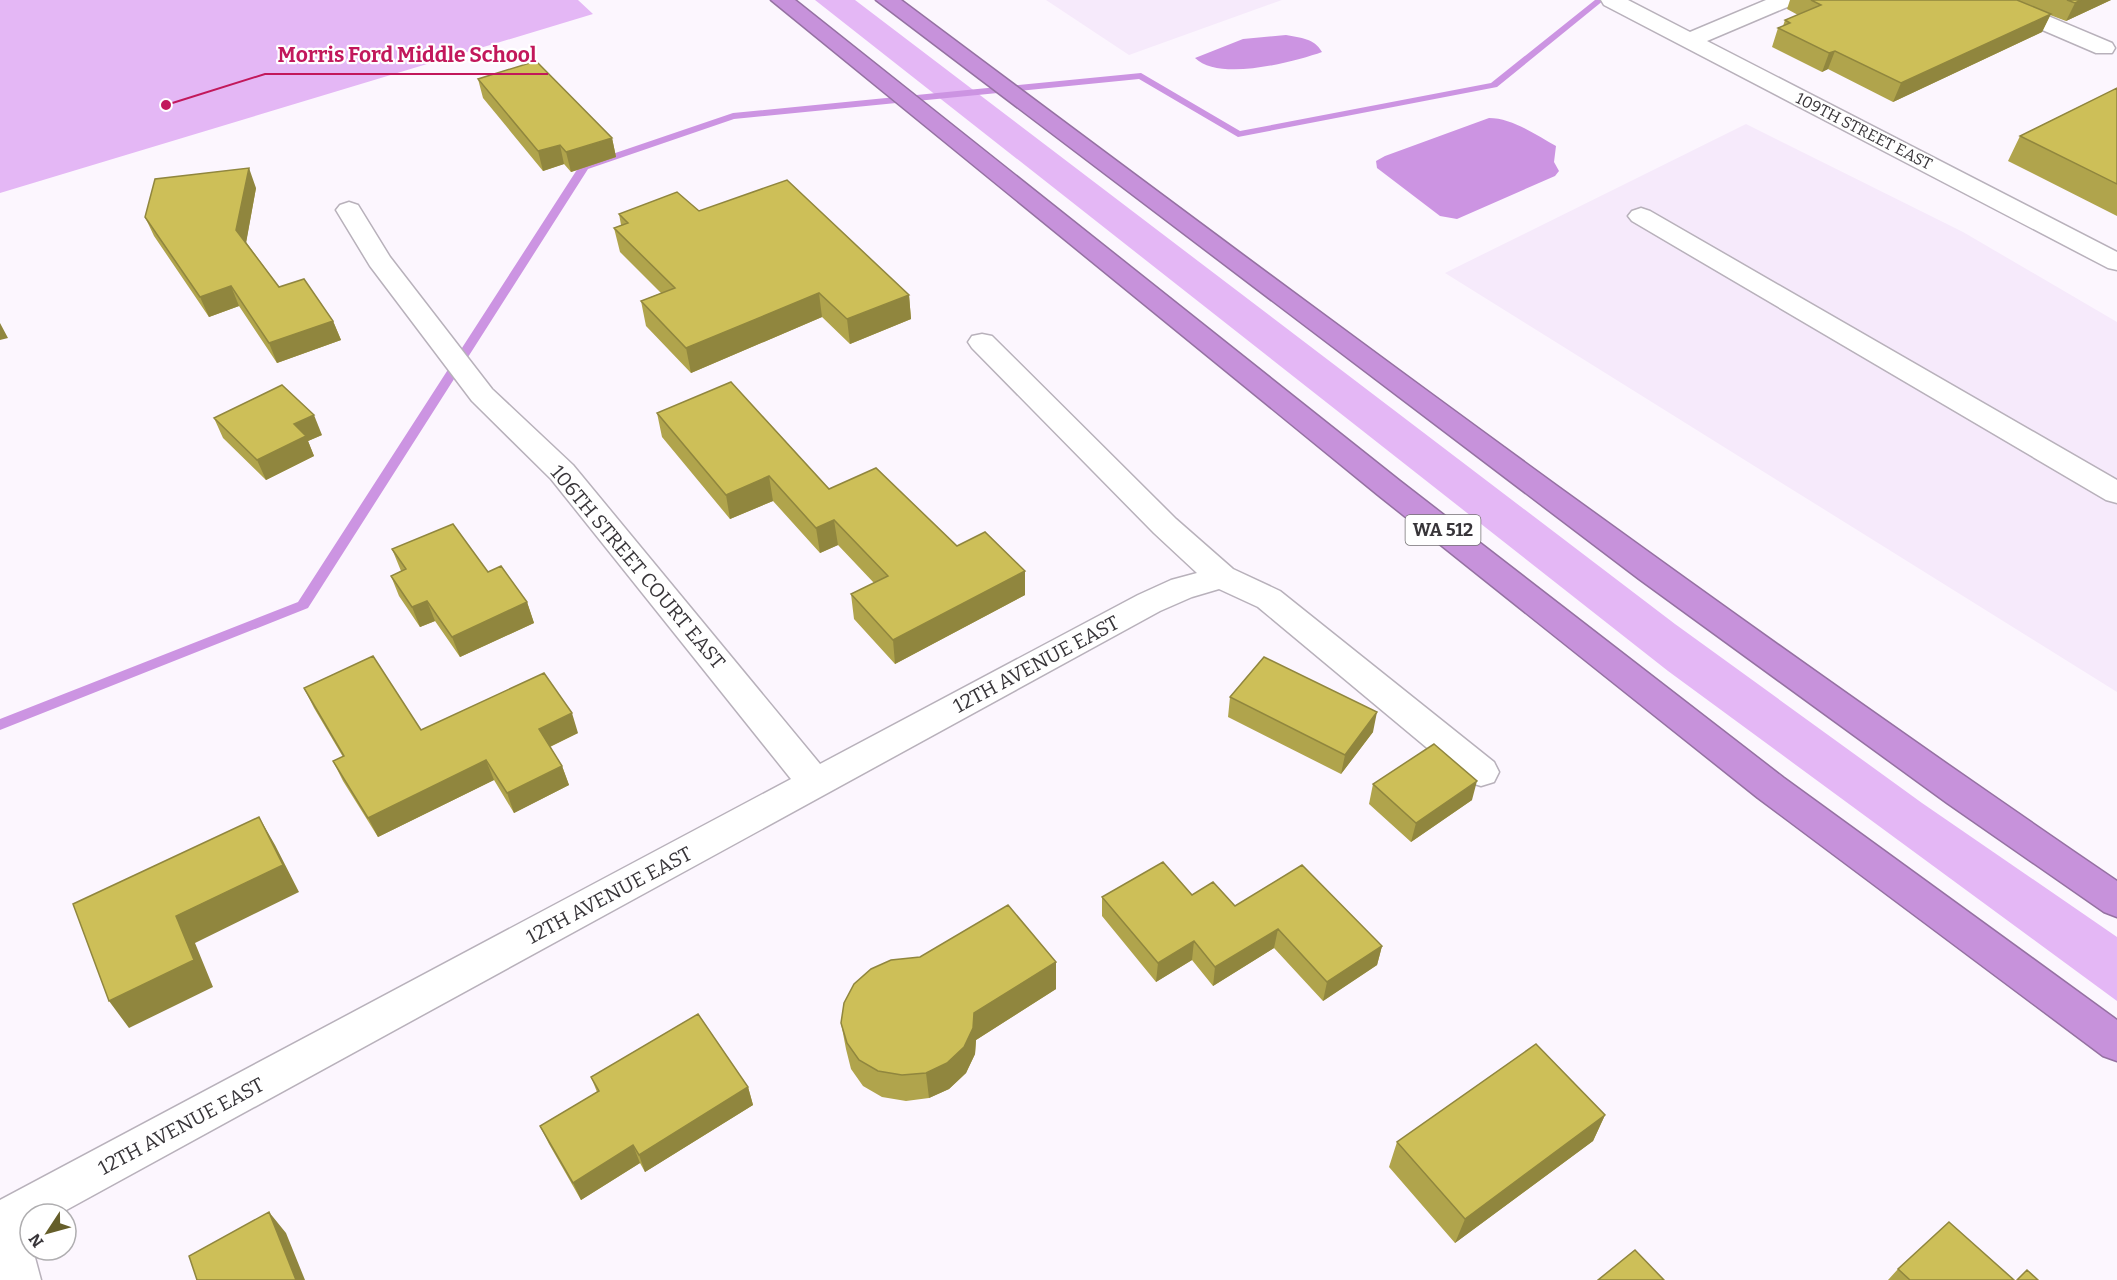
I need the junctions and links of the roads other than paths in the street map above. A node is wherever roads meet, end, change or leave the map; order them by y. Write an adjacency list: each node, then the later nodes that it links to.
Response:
1 (782, 0): 17 (highway, WA 512)
2 (887, 0): 16 (highway)
3 (1612, 0): 6 (street, 109TH STREET EAST)
4 (1784, 0): 6 (street)
5 (1992, 0): 7 (street)
6 (1690, 40): 10 (street, 109TH STREET EAST)
7 (2104, 48)
8 (349, 210): 15 (street, 106TH STREET COURT EAST)
9 (1641, 216): 12 (street)
10 (2117, 262)
11 (982, 342): 13 (street)
12 (2117, 493)
13 (1222, 577): 14 (street); 15 (street, 12TH AVENUE EAST)
14 (1481, 772)
15 (815, 783): 18 (street, 12TH AVENUE EAST)
16 (2117, 901)
17 (2117, 1043)
18 (2, 1222): 19 (street)
19 (19, 1280)

